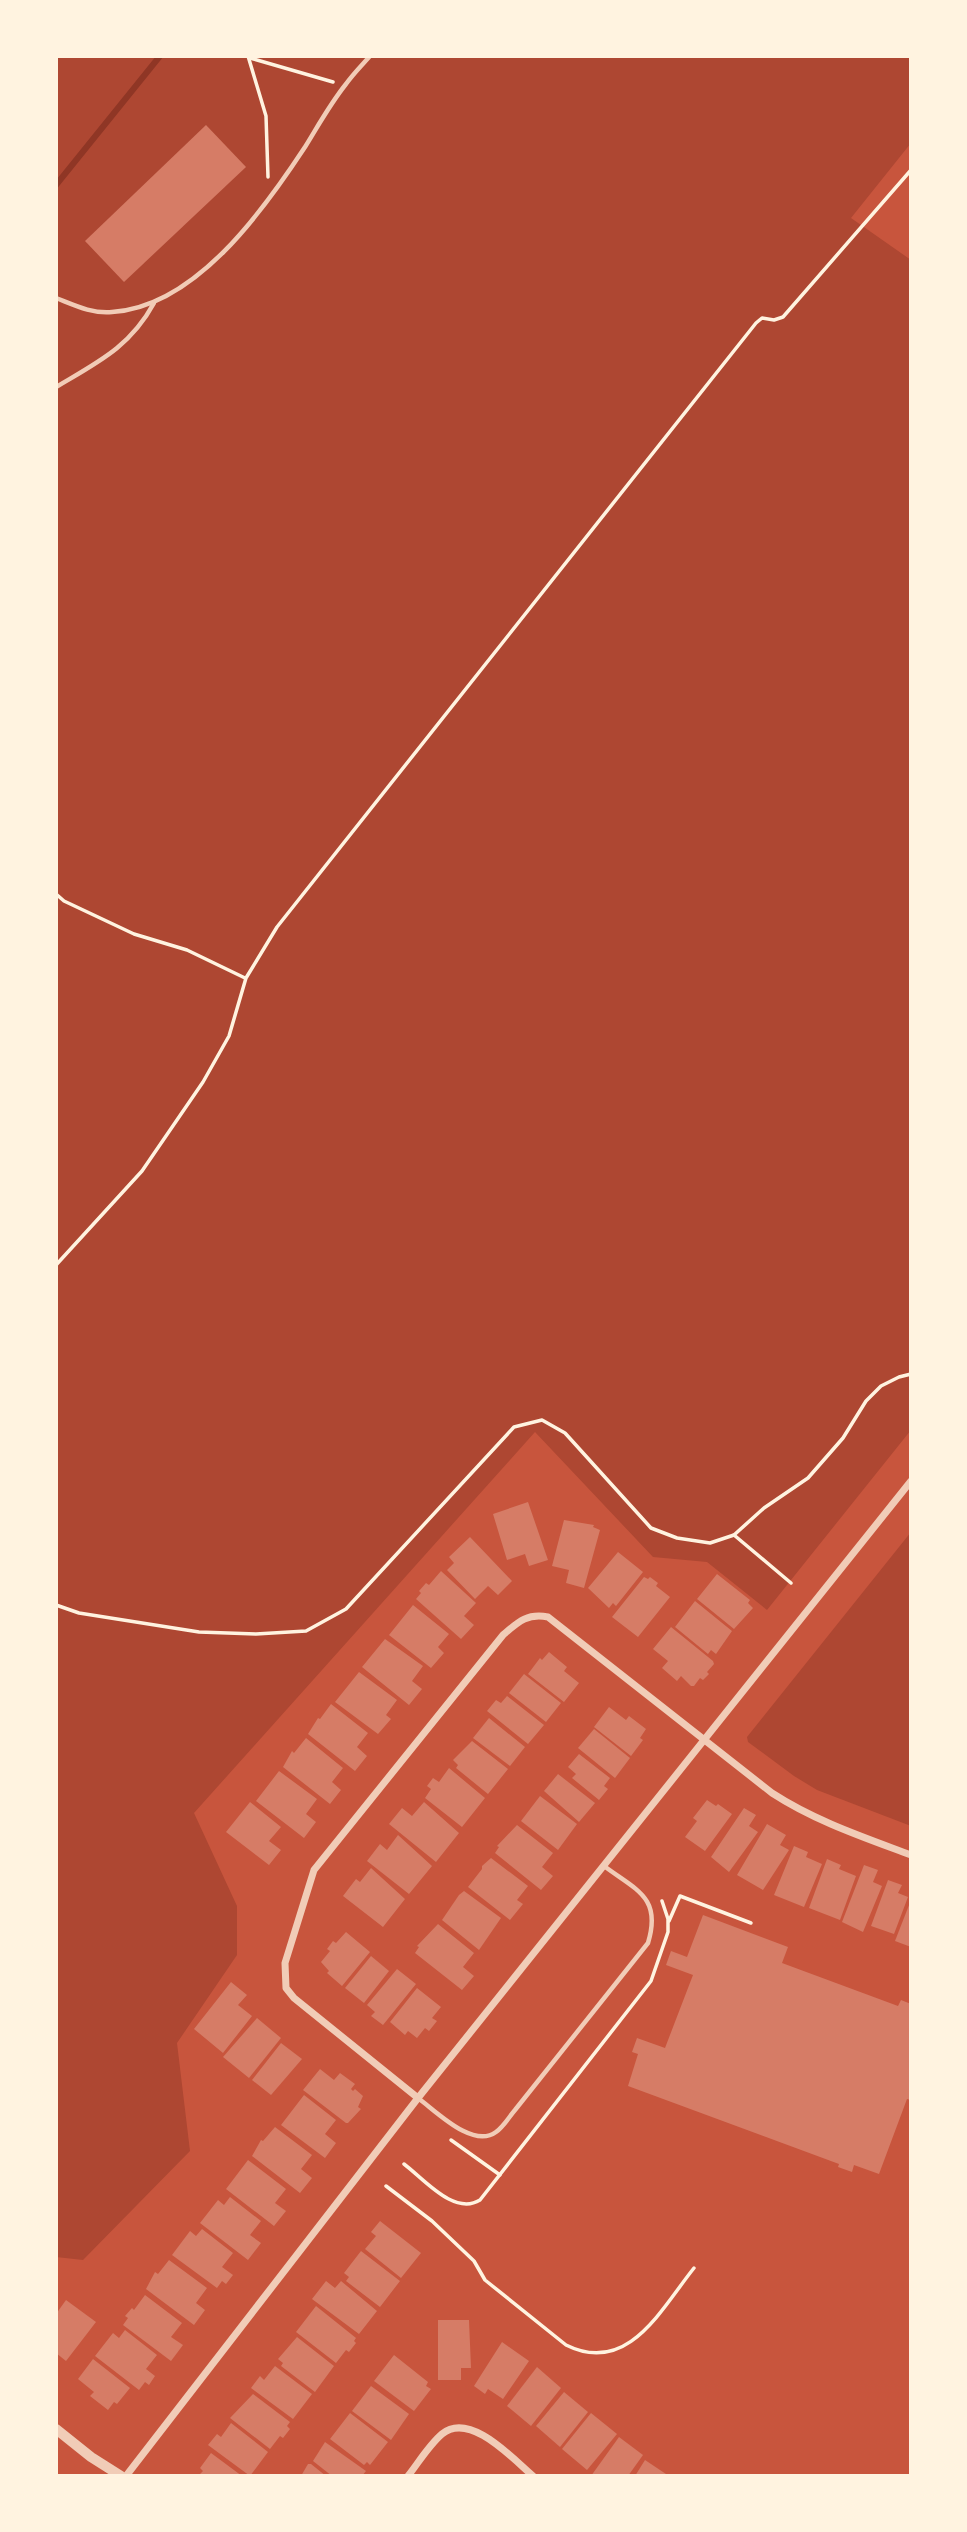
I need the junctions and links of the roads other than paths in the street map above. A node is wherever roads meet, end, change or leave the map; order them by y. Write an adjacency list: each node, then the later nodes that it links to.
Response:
1 (370, 56): 3 (lane)
2 (56, 298): 3 (lane)
3 (155, 301): 4 (lane)
4 (56, 387)
5 (911, 1481): 6 (street)
6 (704, 1740): 7 (street); 8 (street); 9 (street)
7 (911, 1855)
8 (604, 1866): 9 (street); 9 (lane)
9 (418, 2098): 11 (street)
10 (56, 2429): 11 (street)
11 (123, 2476)
12 (408, 2476): 13 (street)
13 (533, 2476)

